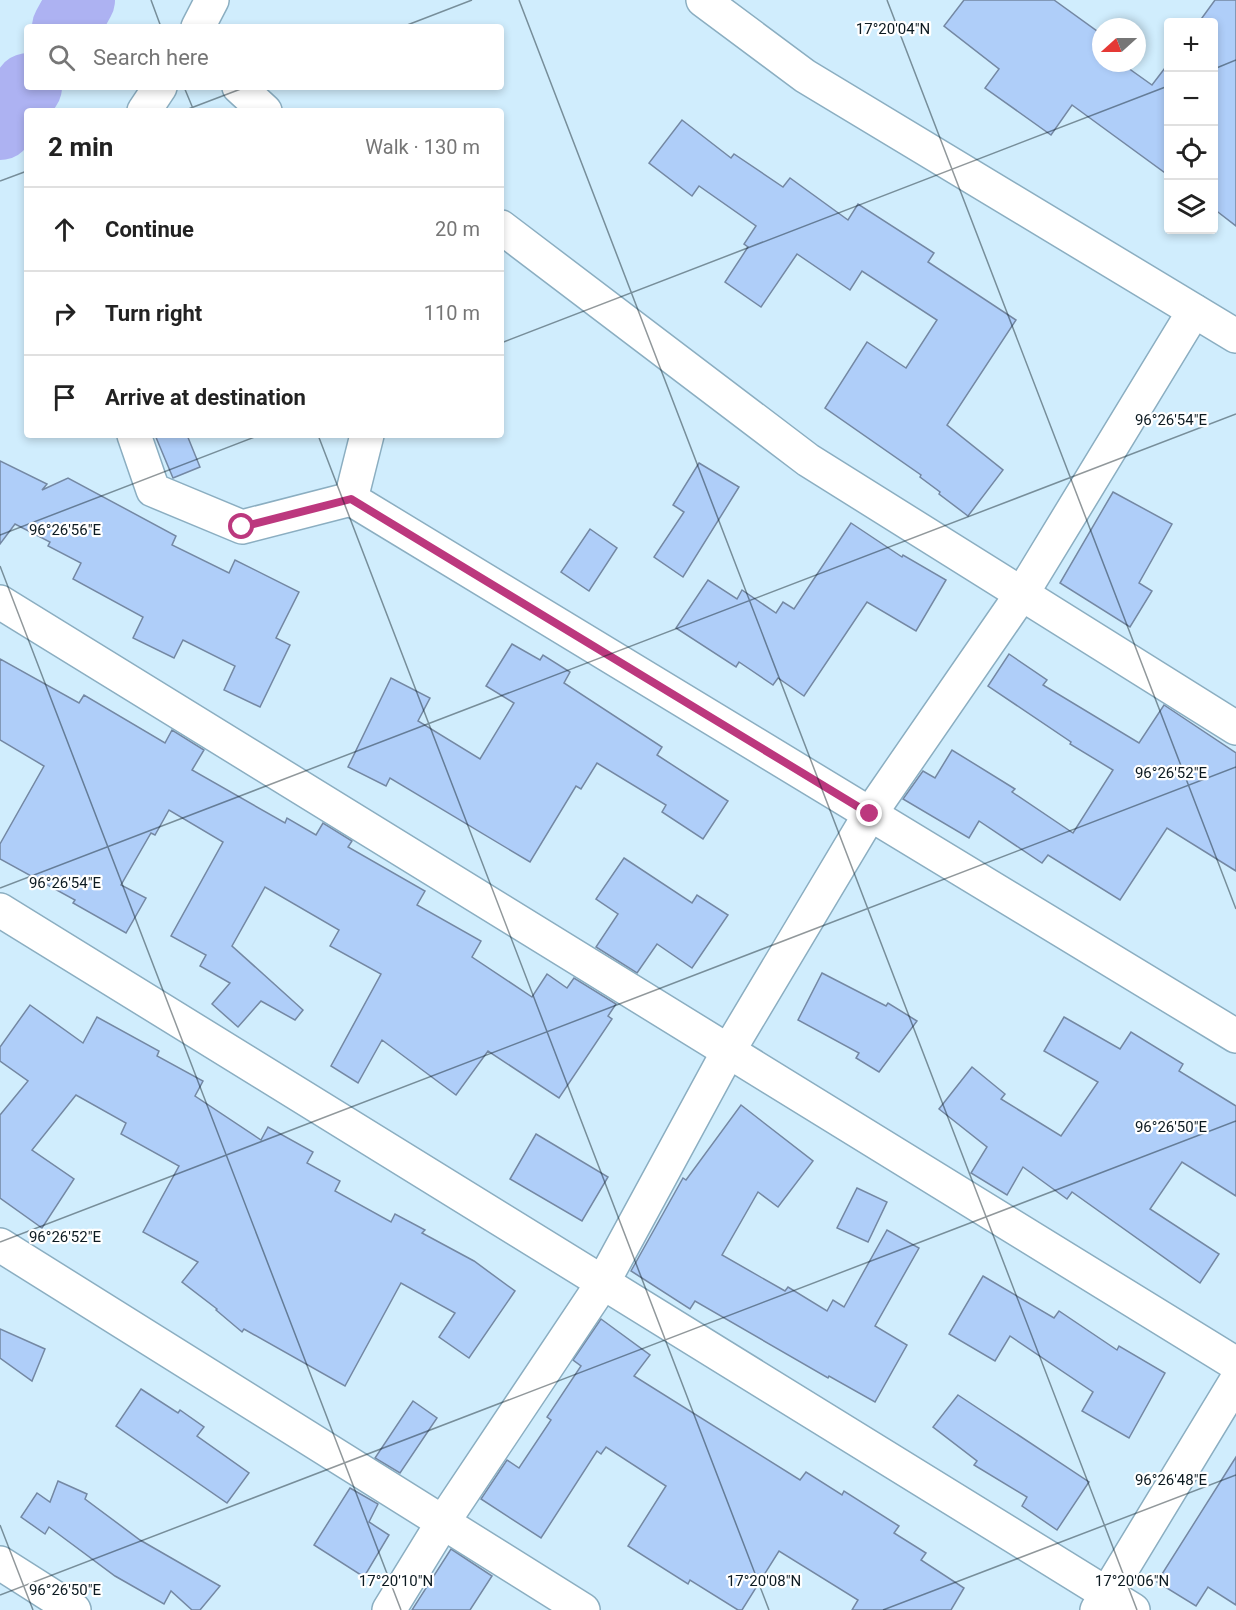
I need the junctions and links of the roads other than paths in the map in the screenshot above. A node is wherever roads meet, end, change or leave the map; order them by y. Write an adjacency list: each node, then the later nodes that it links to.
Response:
1 (212, 0): 3 (street)
2 (703, 0): 9 (street)
3 (200, 24)
4 (158, 90): 6 (street)
5 (242, 90): 7 (street)
6 (146, 108)
7 (262, 108)
8 (504, 229): 14 (street)
9 (1194, 310): 10 (street); 14 (street)
10 (1236, 336)
11 (135, 438): 13 (street)
12 (366, 438): 13 (street)
13 (351, 499): 17 (street)
14 (1023, 592): 16 (street); 17 (street)
15 (0, 602): 20 (street)
16 (1236, 728)
17 (870, 814): 19 (street); 20 (street)
18 (0, 910): 22 (street)
19 (1236, 1036)
20 (729, 1050): 22 (street); 23 (street)
21 (0, 1245): 25 (street)
22 (602, 1284): 25 (street); 27 (street)
23 (1236, 1364)
24 (1236, 1381): 27 (street)
25 (443, 1522): 29 (street); 30 (street)
26 (0, 1563): 28 (street)
27 (1112, 1605)
28 (74, 1610)
29 (389, 1610)
30 (583, 1610)

